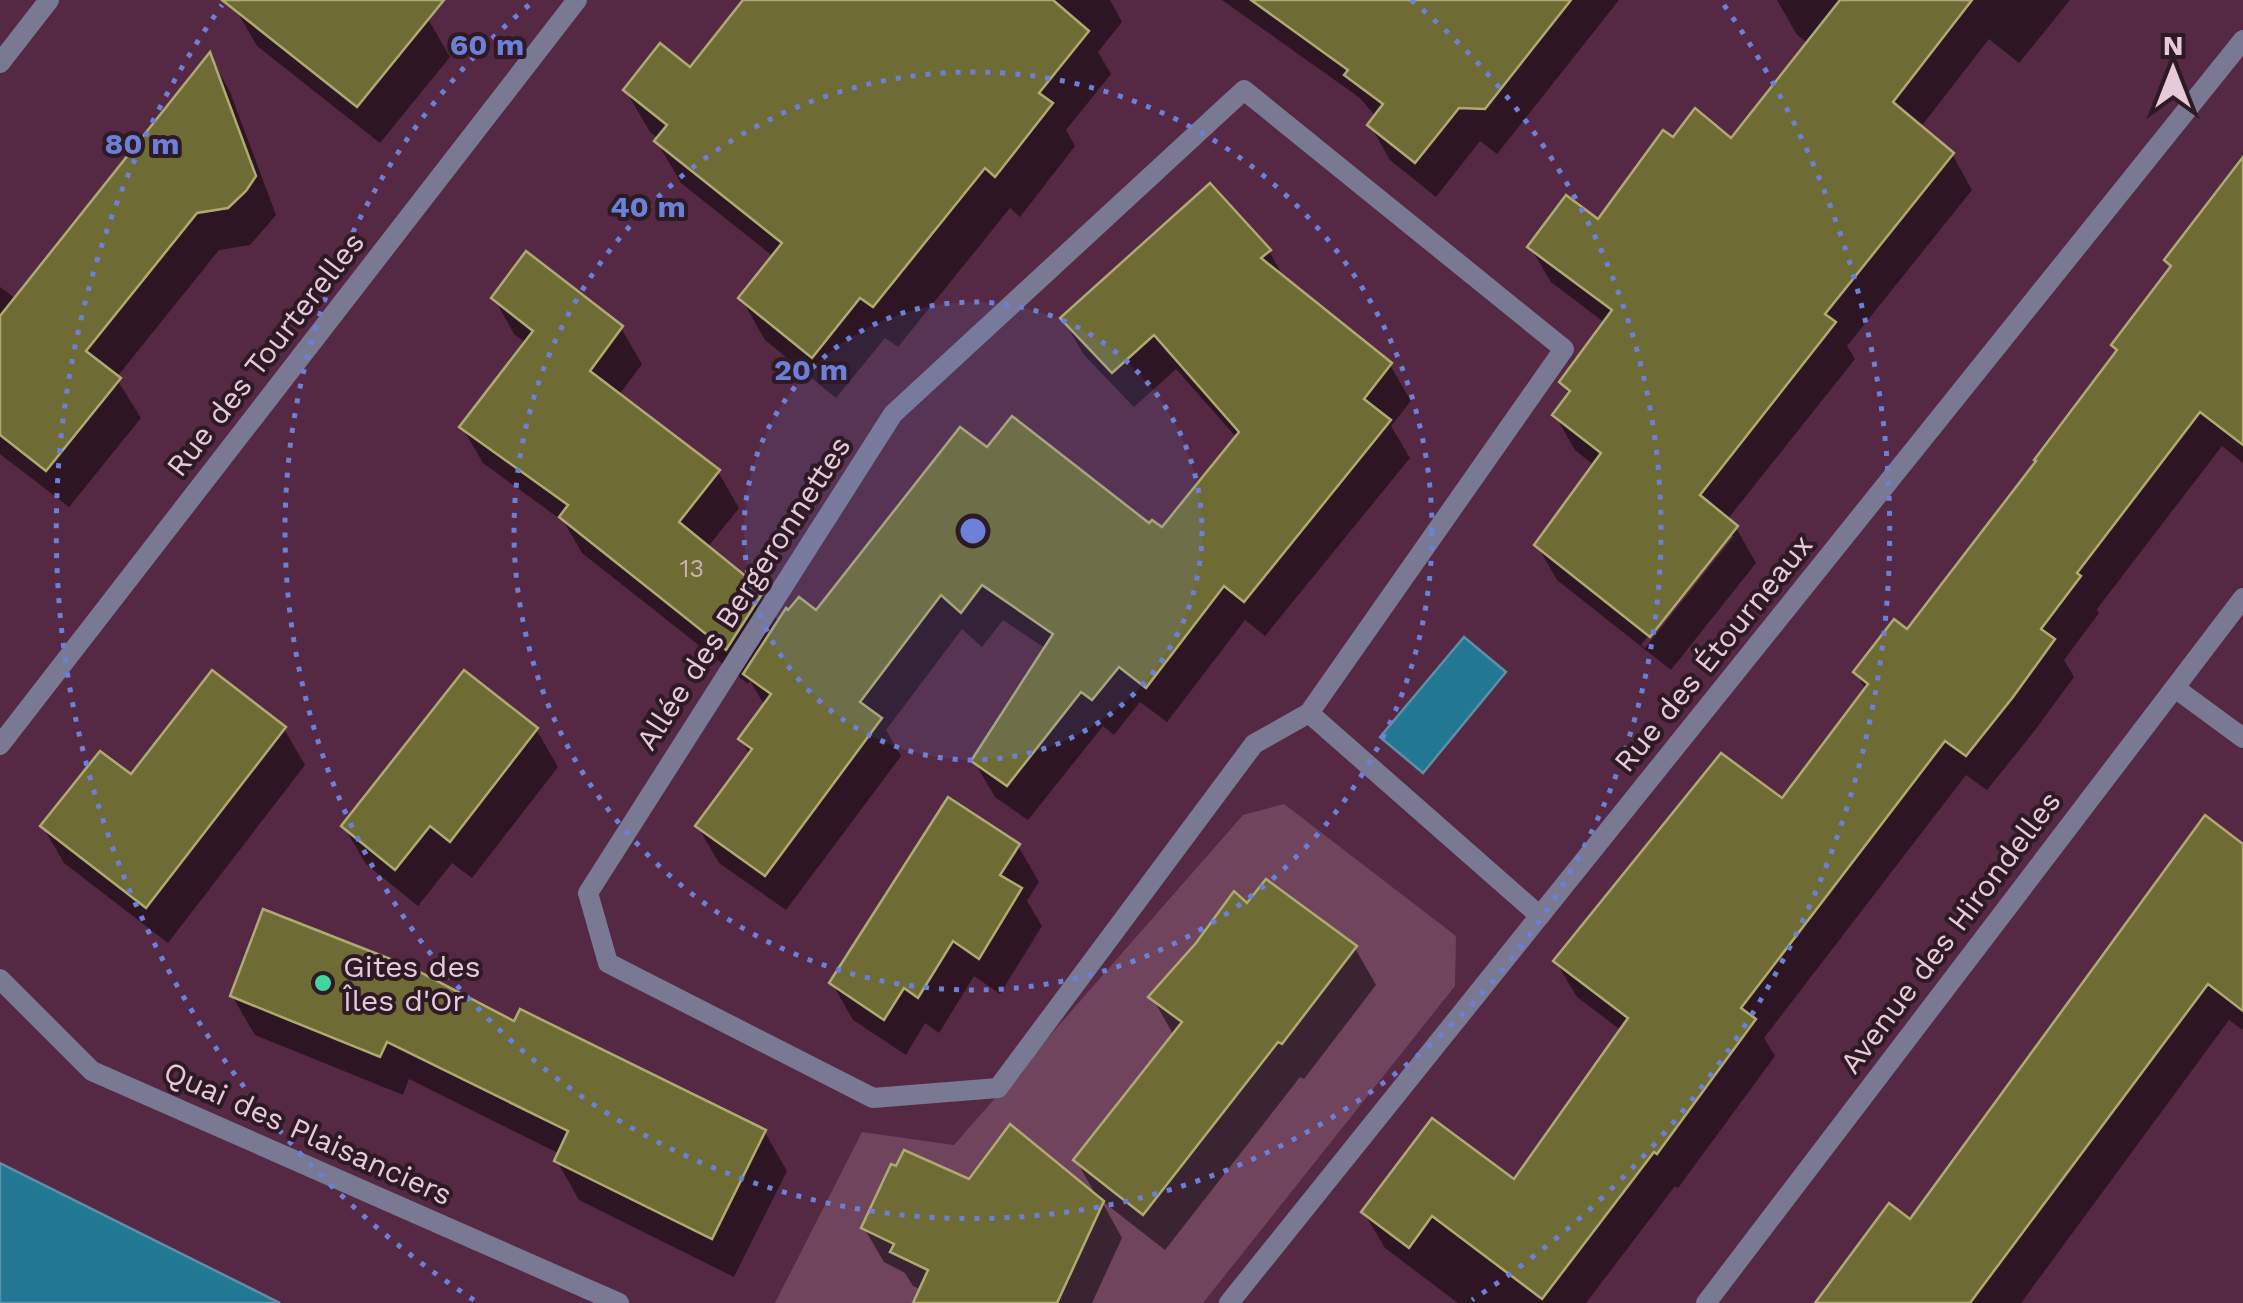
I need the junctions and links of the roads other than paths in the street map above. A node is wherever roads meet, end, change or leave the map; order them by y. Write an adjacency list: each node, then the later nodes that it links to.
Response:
1 (50, 0): 4 (street)
2 (577, 0): 9 (street, Rue des Tourterelles)
3 (2243, 40): 10 (street, Rue des Étourneaux)
4 (0, 64)
5 (2243, 598): 6 (street, Avenue des Hirondelles)
6 (2175, 688): 8 (street); 14 (street, Avenue des Hirondelles)
7 (1309, 713): 7 (street, Allée des Bergeronnettes); 10 (street)
8 (2243, 738)
9 (0, 745)
10 (1540, 916): 13 (street, Rue des Étourneaux)
11 (0, 978): 12 (street, Quai des Plaisanciers)
12 (619, 1303)
13 (1230, 1303)
14 (1706, 1303)

